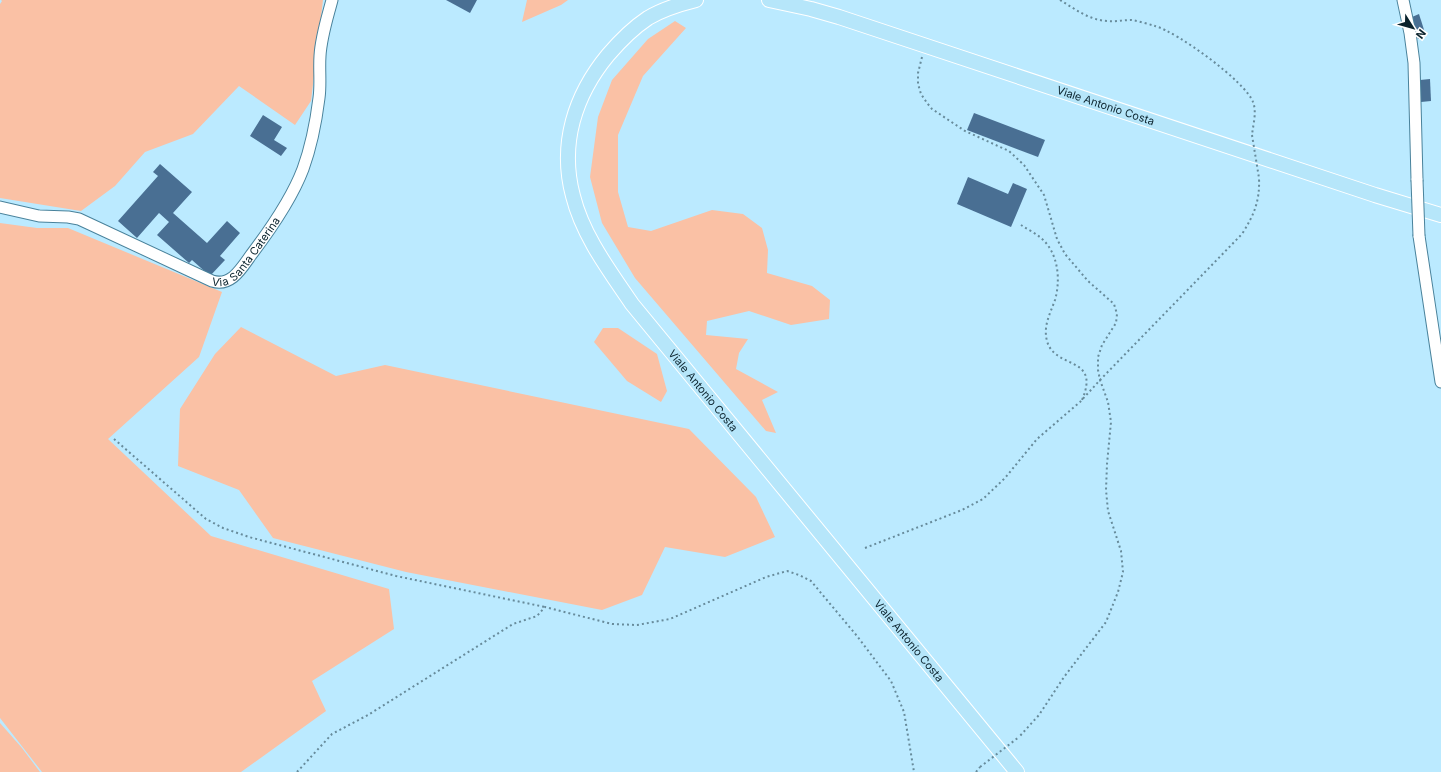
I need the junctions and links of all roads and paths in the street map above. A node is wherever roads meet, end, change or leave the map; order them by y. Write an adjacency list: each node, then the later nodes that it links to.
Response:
1 (332, 0): 7 (street, Via Santa Caterina)
2 (696, 0): 19 (main road, Viale Antonio Costa)
3 (769, 0): 6 (main road, Viale Antonio Costa)
4 (1060, 0): 10 (path, bridge)
5 (1403, 0): 11 (street, bridge)
6 (925, 46): 8 (main road, Viale Antonio Costa); 10 (path)
7 (0, 207)
8 (1441, 214)
9 (1020, 225): 12 (path)
10 (1100, 380): 12 (path); 18 (path, bridge)
11 (1441, 382)
12 (1080, 402): 14 (path)
13 (114, 439): 15 (path)
14 (865, 548)
15 (545, 607): 16 (path); 17 (path)
16 (297, 772)
17 (914, 772)
18 (976, 772)
19 (1017, 772)

